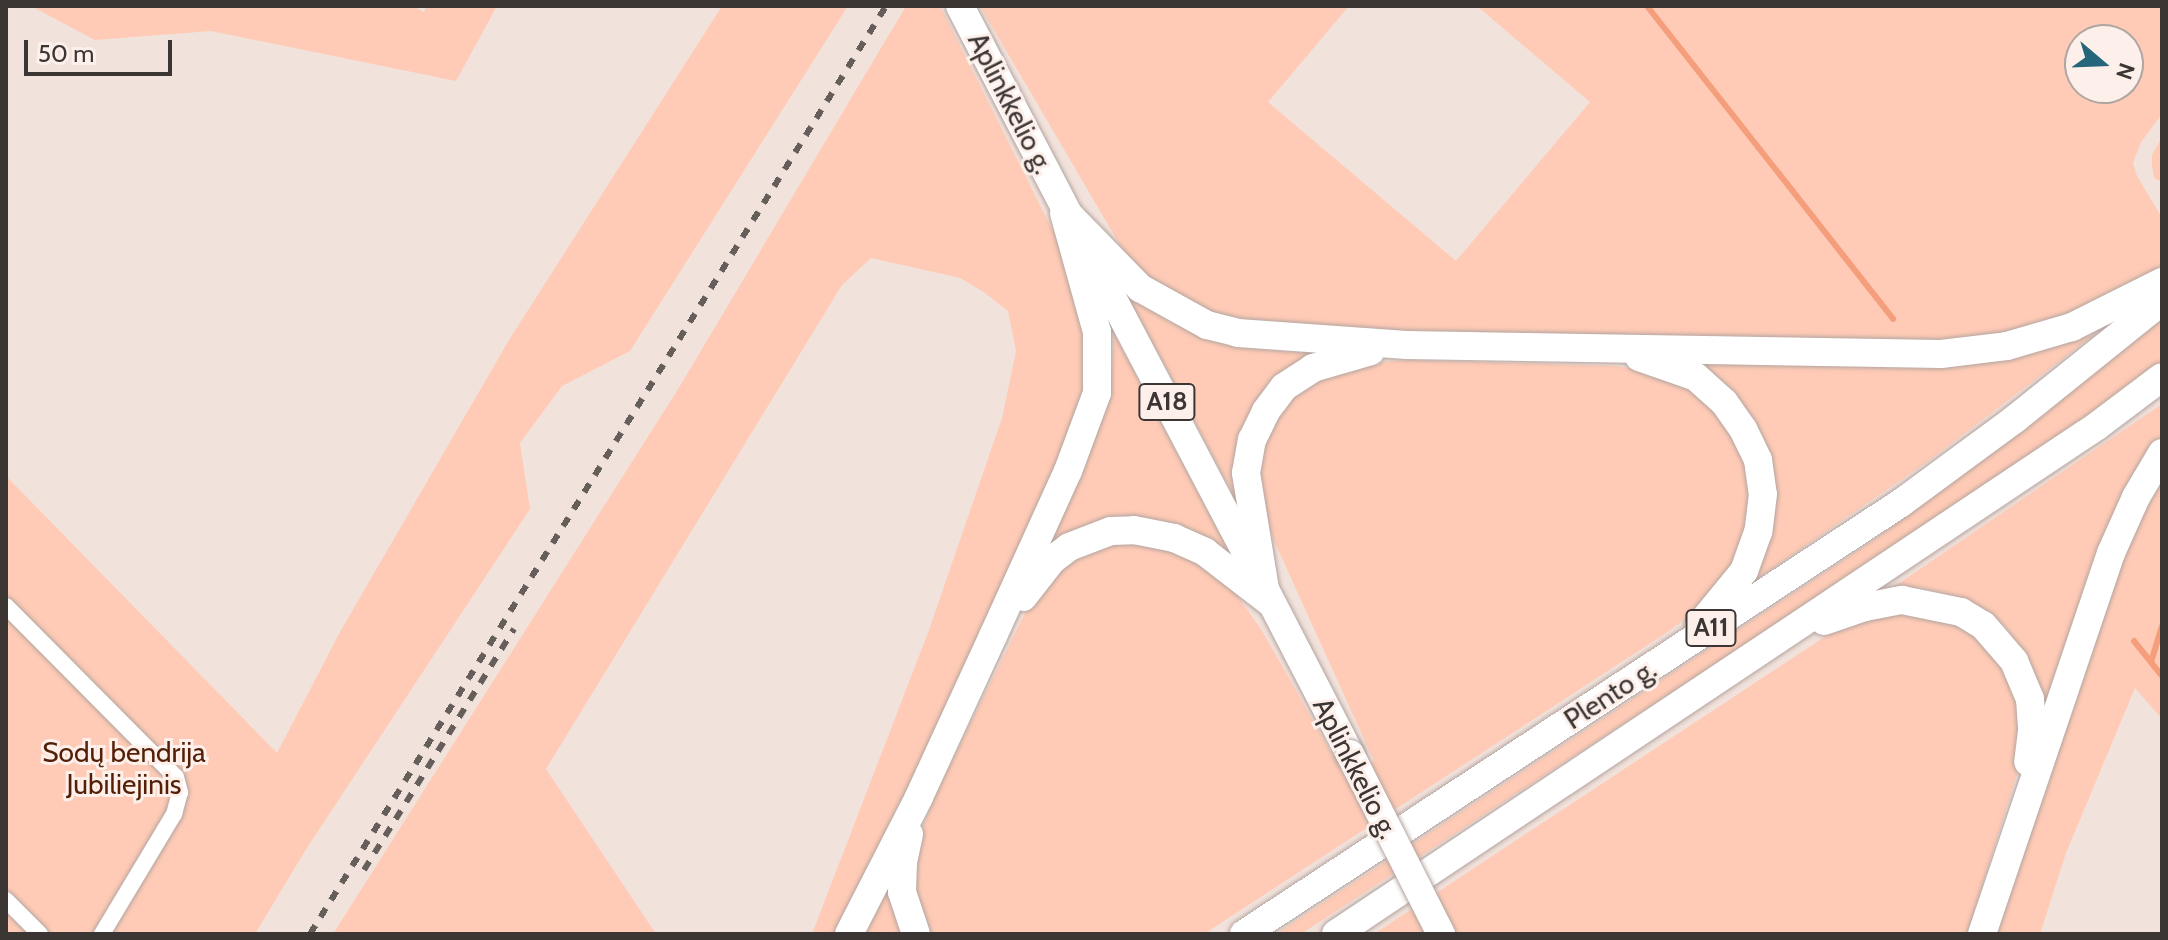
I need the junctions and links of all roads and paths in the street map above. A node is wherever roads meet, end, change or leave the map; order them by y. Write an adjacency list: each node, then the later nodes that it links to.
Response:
1 (963, 12): 2 (highway, Aplinkkelio g. / A18)
2 (1065, 208): 5 (highway); 9 (highway, Aplinkkelio g. / A18); 12 (highway)
3 (2162, 282): 6 (highway)
4 (2162, 301): 13 (highway, Plento g. / A11)
5 (1407, 345): 6 (highway); 9 (highway)
6 (1603, 348): 13 (highway)
7 (2162, 377): 11 (highway, Plento g. / A11)
8 (2162, 453): 15 (highway)
9 (1268, 596): 12 (highway); 23 (highway, Aplinkkelio g. / A18, bridge)
10 (6, 606): 18 (street)
11 (1789, 633): 15 (highway); 22 (highway, Plento g. / A11)
12 (993, 636): 14 (highway)
13 (1683, 647): 21 (highway, Plento g. / A11)
14 (919, 797): 19 (highway); 20 (highway)
15 (1997, 885): 24 (highway)
16 (6, 900): 17 (street)
17 (40, 934)
18 (102, 934)
19 (849, 934)
20 (916, 934)
21 (1244, 934)
22 (1336, 934)
23 (1441, 934)
24 (1982, 934)

